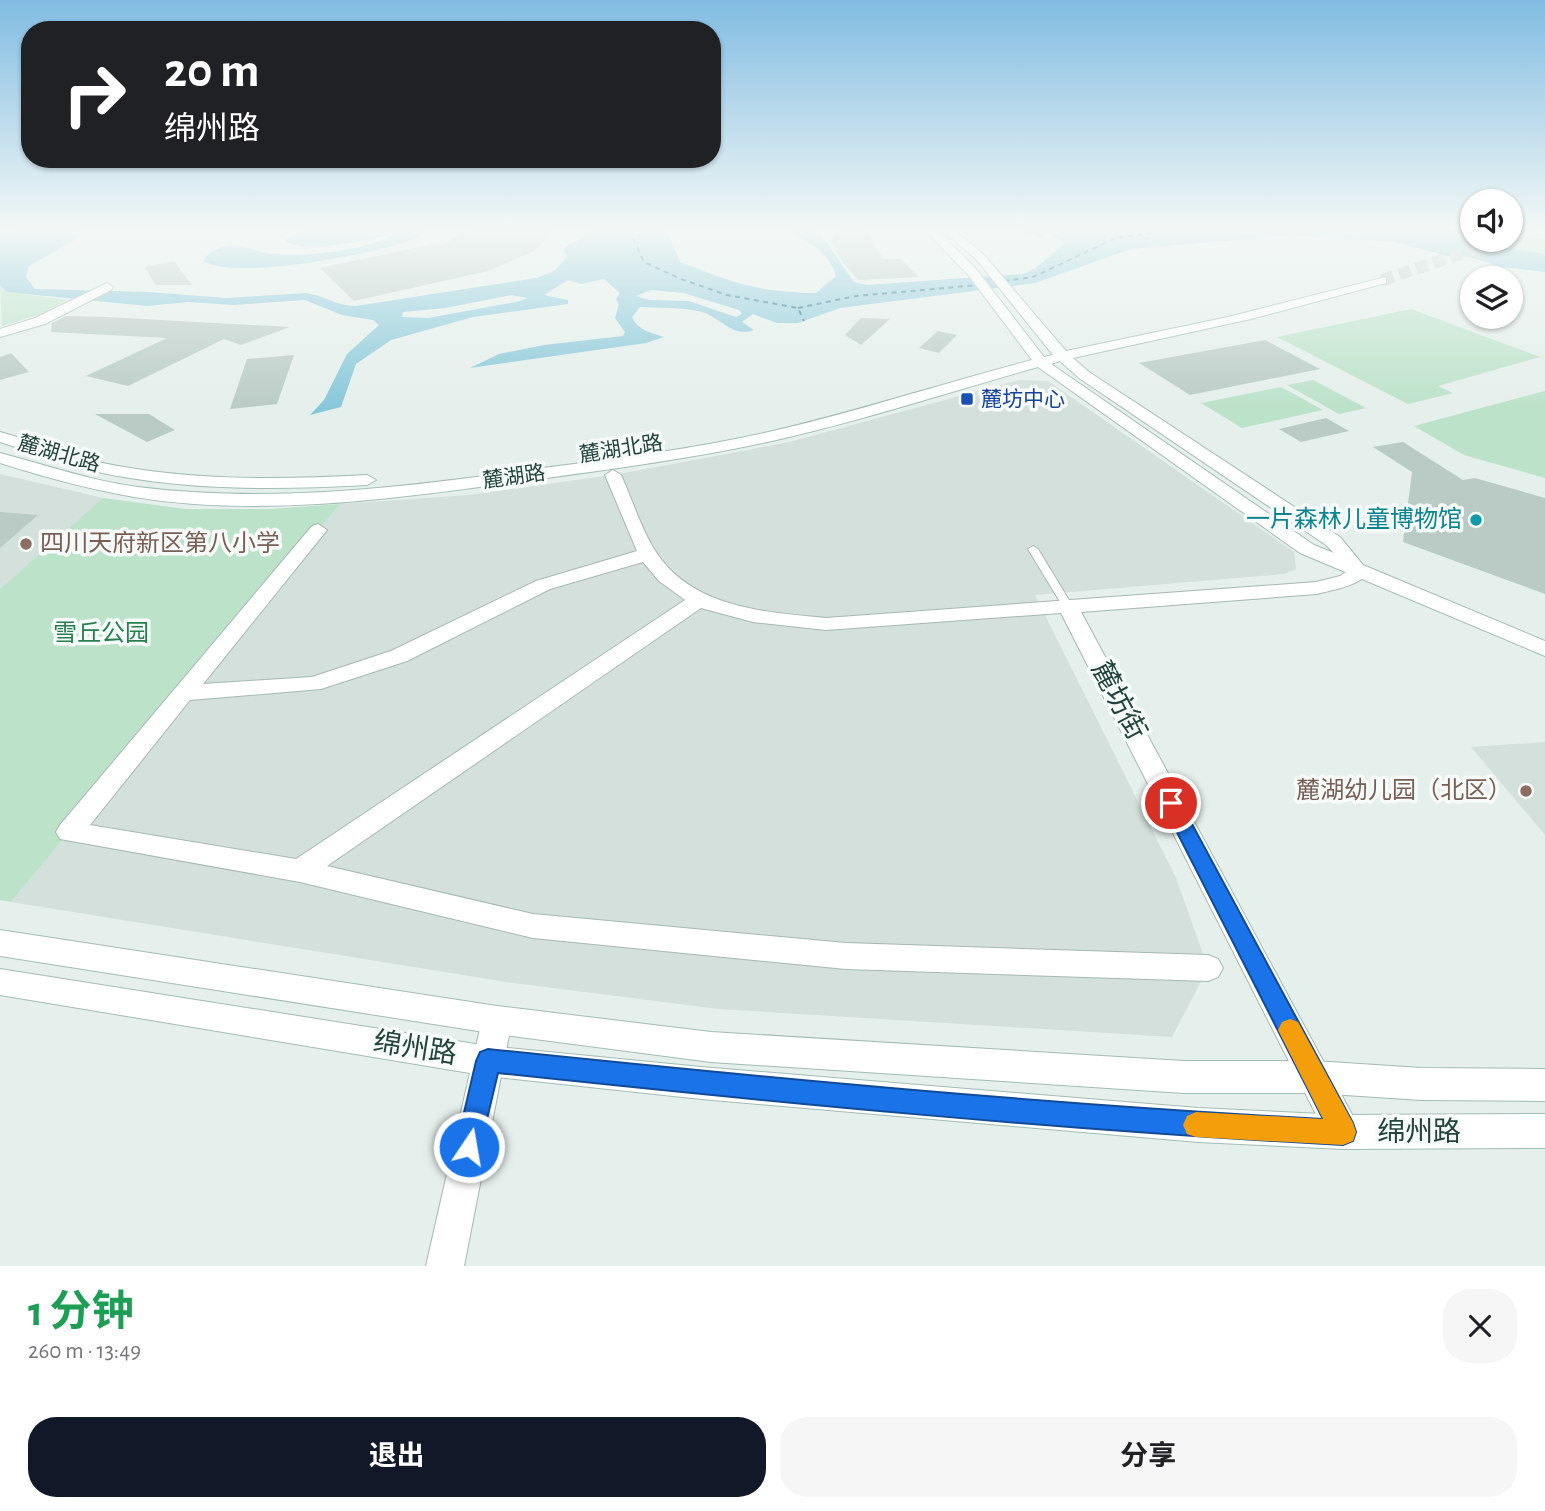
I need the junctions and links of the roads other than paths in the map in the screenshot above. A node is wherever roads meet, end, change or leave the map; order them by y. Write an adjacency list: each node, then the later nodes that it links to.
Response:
1 (103, 289): 6 (street)
2 (986, 289): 8 (street)
3 (1007, 289): 7 (street)
4 (1307, 289): 7 (street)
5 (1348, 289): 7 (street)
6 (0, 333)
7 (1058, 352): 8 (street, 麓湖路); 16 (street)
8 (1036, 358): 11 (street, 麓湖路); 16 (street)
9 (0, 437): 11 (street, 麓湖北路)
10 (0, 458): 11 (street, 麓湖路)
11 (585, 461)
12 (613, 475): 15 (street)
13 (318, 530): 20 (street)
14 (1033, 549): 18 (lane)
15 (648, 554): 17 (street); 20 (street)
16 (1360, 571): 18 (street); 19 (street)
17 (700, 599): 18 (street); 21 (street)
18 (1067, 605): 27 (street, 麓坊街)
19 (1545, 649)
20 (184, 692): 21 (street)
21 (300, 871): 23 (street)
22 (0, 943): 25 (street, 绵州路)
23 (1208, 968)
24 (0, 982): 26 (street, 绵州路)
25 (497, 1020): 26 (street); 27 (street, 绵州路)
26 (488, 1061): 30 (street, 绵州路); 31 (street)
27 (1315, 1077): 28 (street, 绵州路); 30 (street, 麓坊街)
28 (1545, 1085)
29 (1545, 1131): 30 (street, 绵州路)
30 (1343, 1132)
31 (445, 1266)

